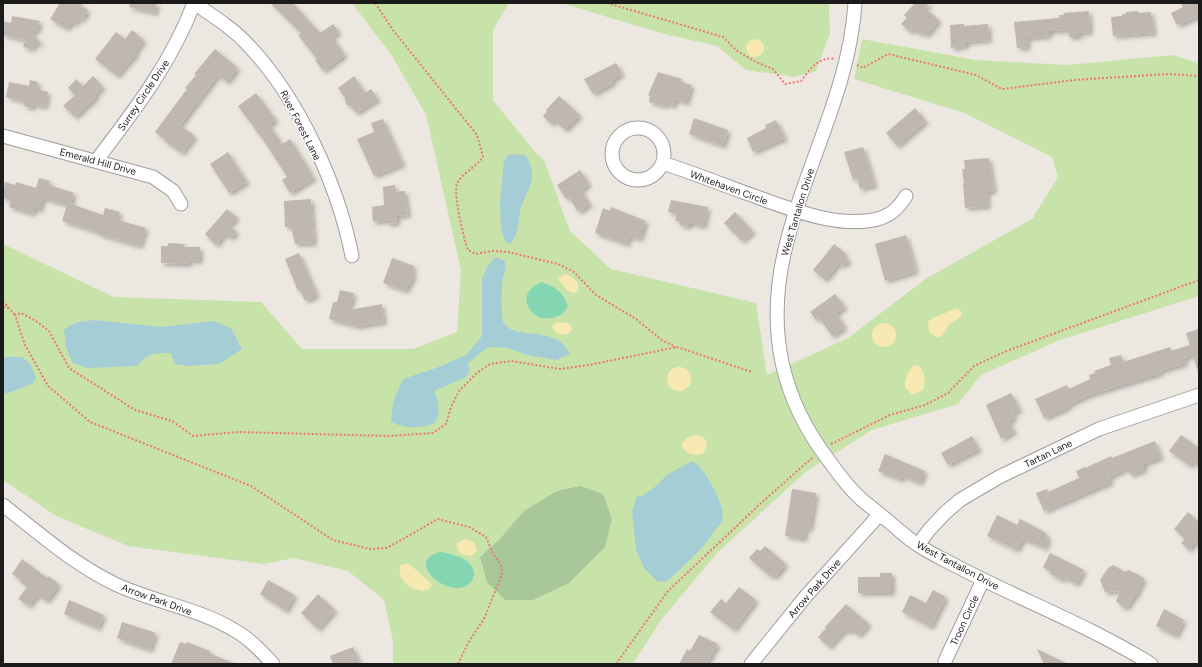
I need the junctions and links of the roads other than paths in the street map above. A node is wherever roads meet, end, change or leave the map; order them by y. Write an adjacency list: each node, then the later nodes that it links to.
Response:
1 (194, 3): 4 (street, Surrey Circle Drive); 9 (street, River Forest Lane)
2 (854, 3): 8 (street, West Tantallon Drive)
3 (3, 136): 4 (street, Emerald Hill Drive)
4 (96, 161): 7 (street, Emerald Hill Drive)
5 (663, 163): 5 (street); 8 (street, Whitehaven Circle)
6 (906, 196): 8 (street, Whitehaven Circle)
7 (181, 204)
8 (796, 211): 12 (street, West Tantallon Drive)
9 (352, 256)
10 (1199, 395): 13 (street, Tartan Lane)
11 (3, 505): 16 (street, Arrow Park Drive)
12 (880, 514): 13 (street, West Tantallon Drive); 17 (street, Arrow Park Drive)
13 (918, 546): 14 (street, West Tantallon Drive)
14 (983, 580): 15 (street, Troon Circle); 18 (street, West Tantallon Drive)
15 (945, 661)
16 (273, 664)
17 (751, 664)
18 (1151, 664)

